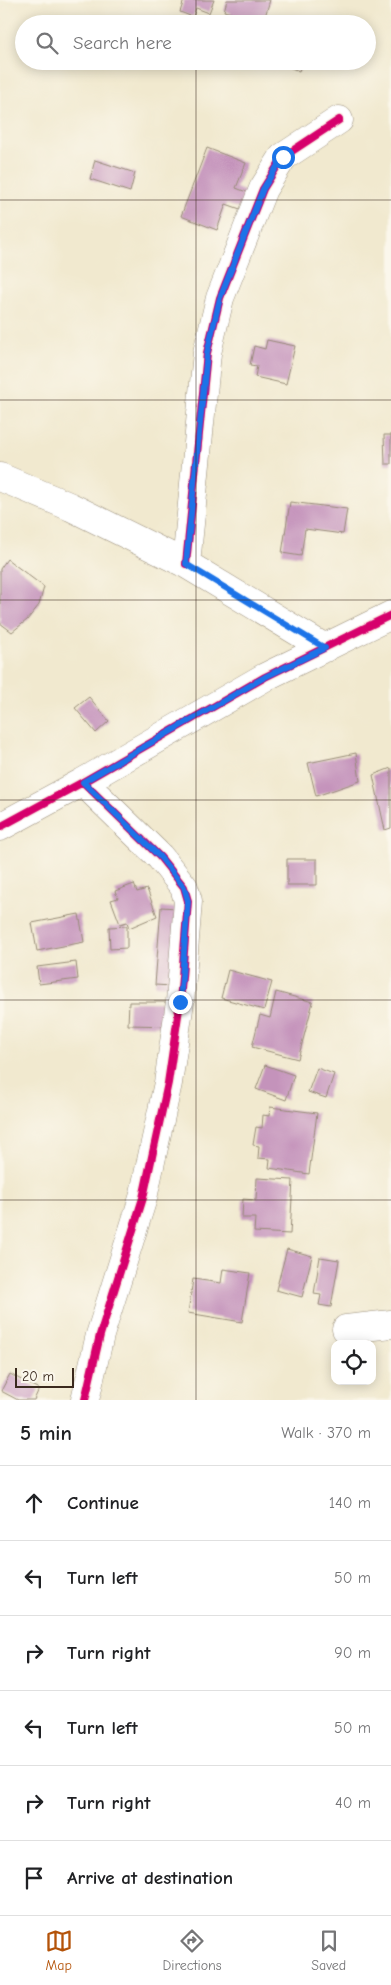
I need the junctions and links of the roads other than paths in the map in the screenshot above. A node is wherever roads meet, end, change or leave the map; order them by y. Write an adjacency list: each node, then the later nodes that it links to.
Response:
1 (339, 120): 3 (street)
2 (0, 477): 3 (street)
3 (186, 564): 5 (street)
4 (391, 615): 5 (street)
5 (325, 648): 6 (street)
6 (83, 782): 7 (street); 10 (street)
7 (0, 827)
8 (391, 1324): 9 (street)
9 (346, 1329)
10 (86, 1400)

